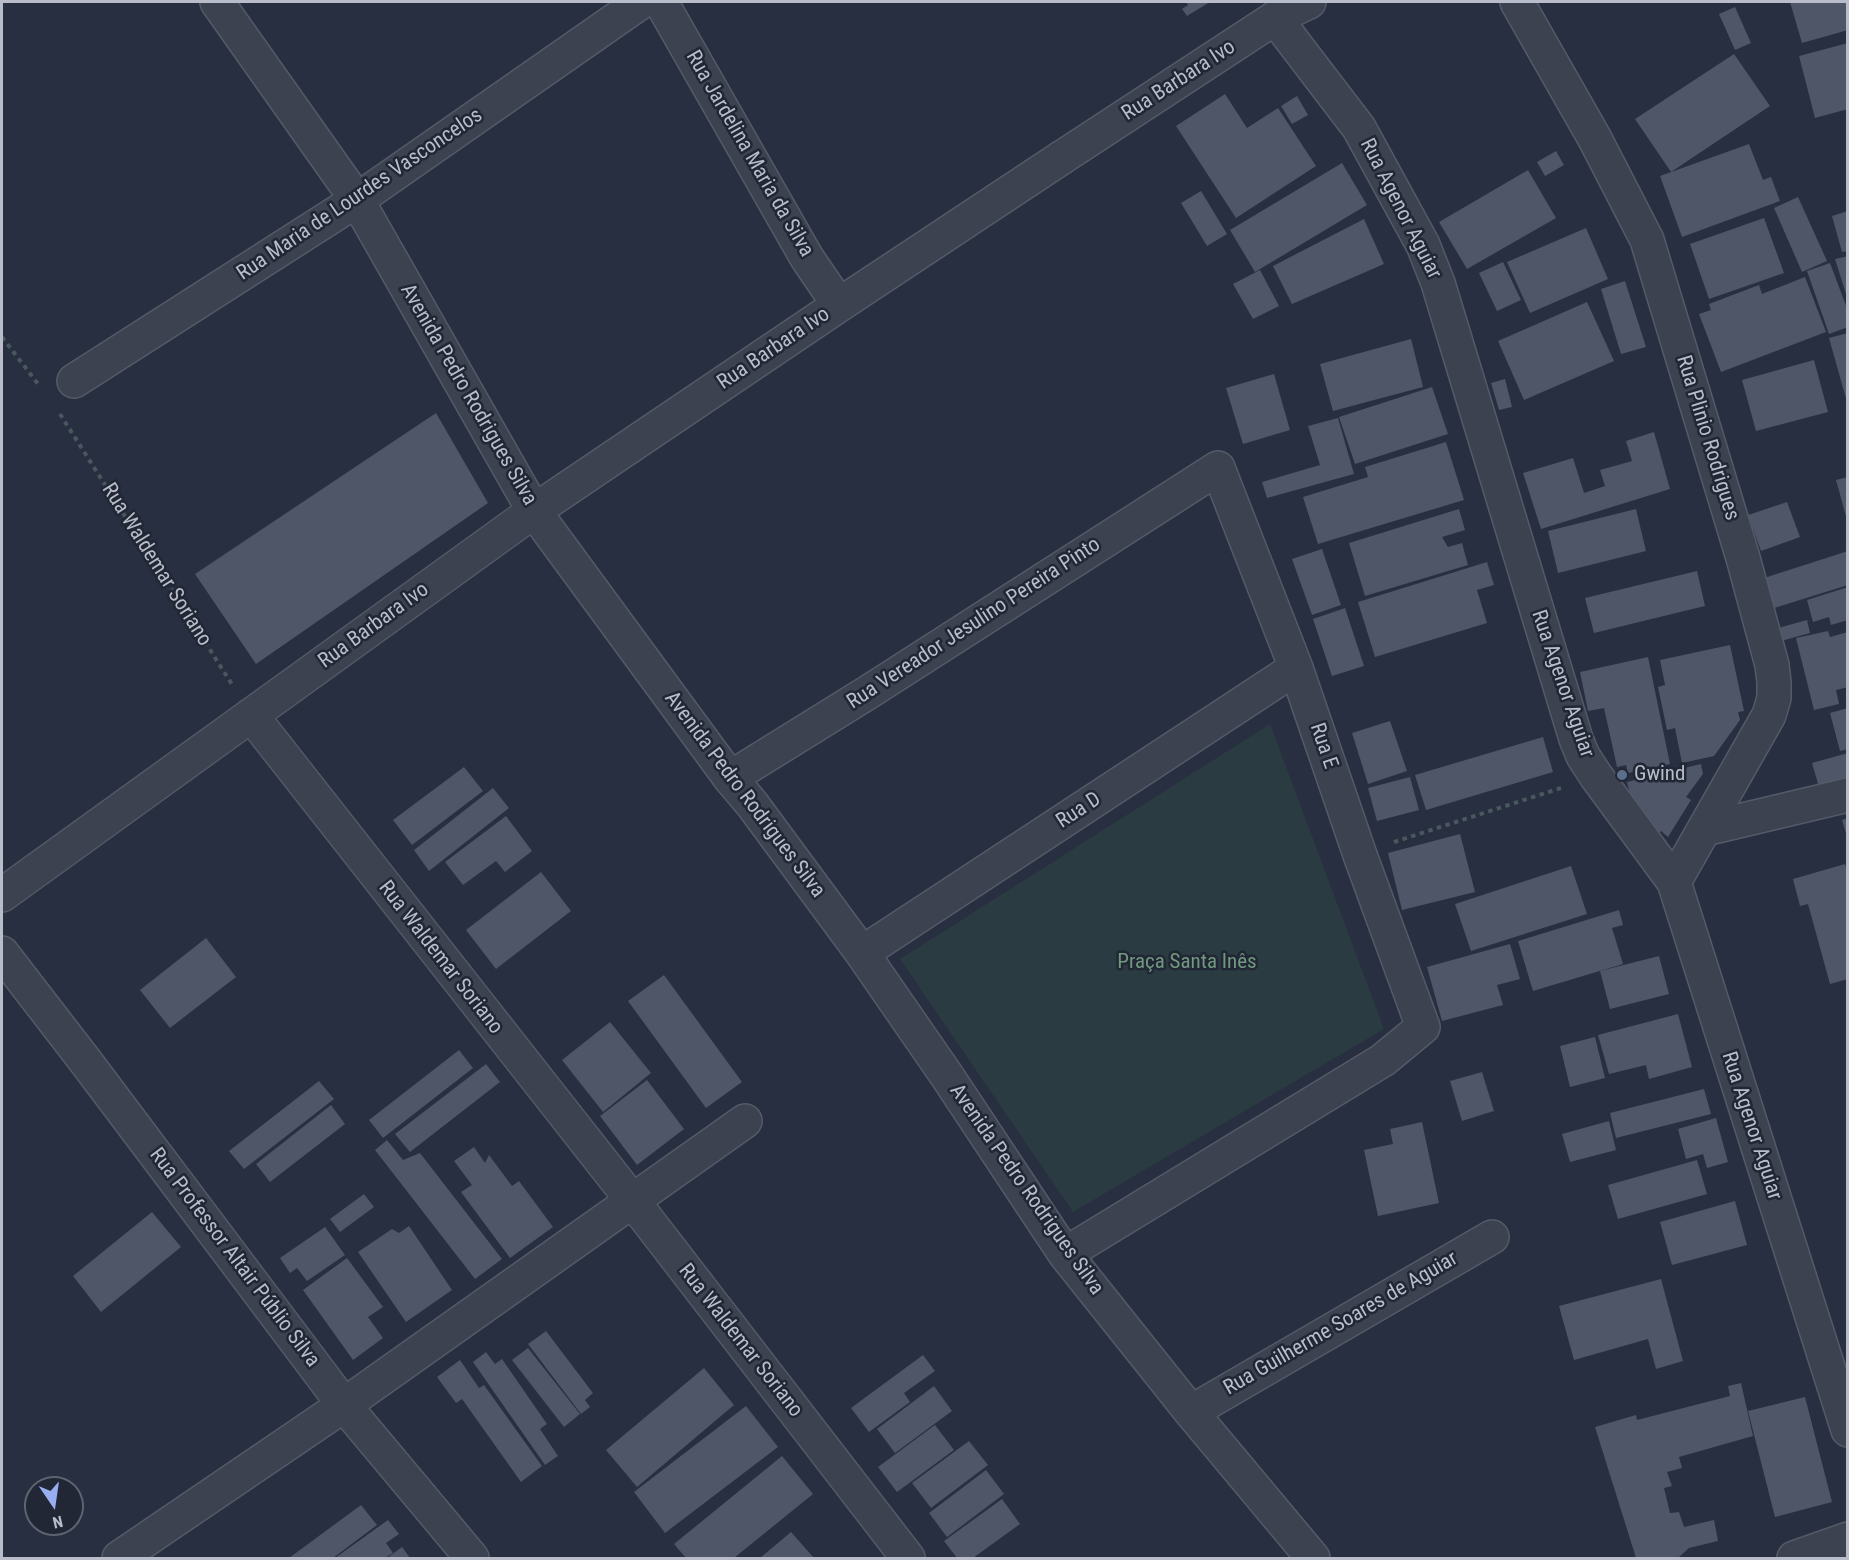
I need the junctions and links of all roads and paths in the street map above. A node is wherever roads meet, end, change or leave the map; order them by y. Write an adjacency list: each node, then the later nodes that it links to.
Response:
1 (217, 2): 7 (street, Avenida Pedro Rodrigues Silva)
2 (641, 2): 7 (street, Rua Maria de Lourdes Vasconcelos)
3 (661, 2): 8 (street, Rua Jardelina Maria da Silva)
4 (1309, 2): 6 (street, Rua Barbara Ivo)
5 (1517, 2): 19 (street, Rua Plinio Rodrigues)
6 (1275, 18): 8 (street, Rua Barbara Ivo); 16 (street, Rua Agenor Aguiar)
7 (357, 200): 10 (street, Rua Maria de Lourdes Vasconcelos); 13 (street, Avenida Pedro Rodrigues Silva)
8 (839, 305): 13 (street, Rua Barbara Ivo)
9 (2, 337): 10 (path)
10 (60, 387)
11 (59, 412): 15 (path, Rua Waldemar Soriano)
12 (1218, 468): 14 (street, Rua E); 17 (street, Rua Vereador Jesulino Pereira Pinto)
13 (534, 511): 15 (street, Rua Barbara Ivo); 17 (street, Avenida Pedro Rodrigues Silva)
14 (1296, 668): 20 (street, Rua E); 24 (street, Rua D)
15 (251, 715): 22 (street, Rua Barbara Ivo); 26 (street, Rua Waldemar Soriano)
16 (1596, 776): 20 (path); 21 (street, Rua Agenor Aguiar)
17 (730, 778): 24 (street, Avenida Pedro Rodrigues Silva)
18 (1848, 795): 19 (street)
19 (1705, 829): 21 (street, Rua Plinio Rodrigues)
20 (1360, 855): 28 (street, Rua E)
21 (1674, 882): 31 (street, Rua Agenor Aguiar)
22 (2, 895)
23 (2, 953): 29 (street, Rua Professor Altair Públio Silva)
24 (862, 953): 28 (street, Avenida Pedro Rodrigues Silva)
25 (745, 1121): 26 (street)
26 (632, 1200): 29 (street); 35 (street, Rua Waldemar Soriano)
27 (1492, 1237): 30 (street, Rua Guilherme Soares de Aguiar)
28 (1065, 1254): 30 (street, Avenida Pedro Rodrigues Silva)
29 (344, 1405): 33 (street); 34 (street, Rua Professor Altair Públio Silva)
30 (1191, 1412): 36 (street, Avenida Pedro Rodrigues Silva)
31 (1848, 1430)
32 (1848, 1539): 37 (street)
33 (131, 1550)
34 (472, 1558)
35 (908, 1558)
36 (1313, 1558)
37 (1794, 1558)

